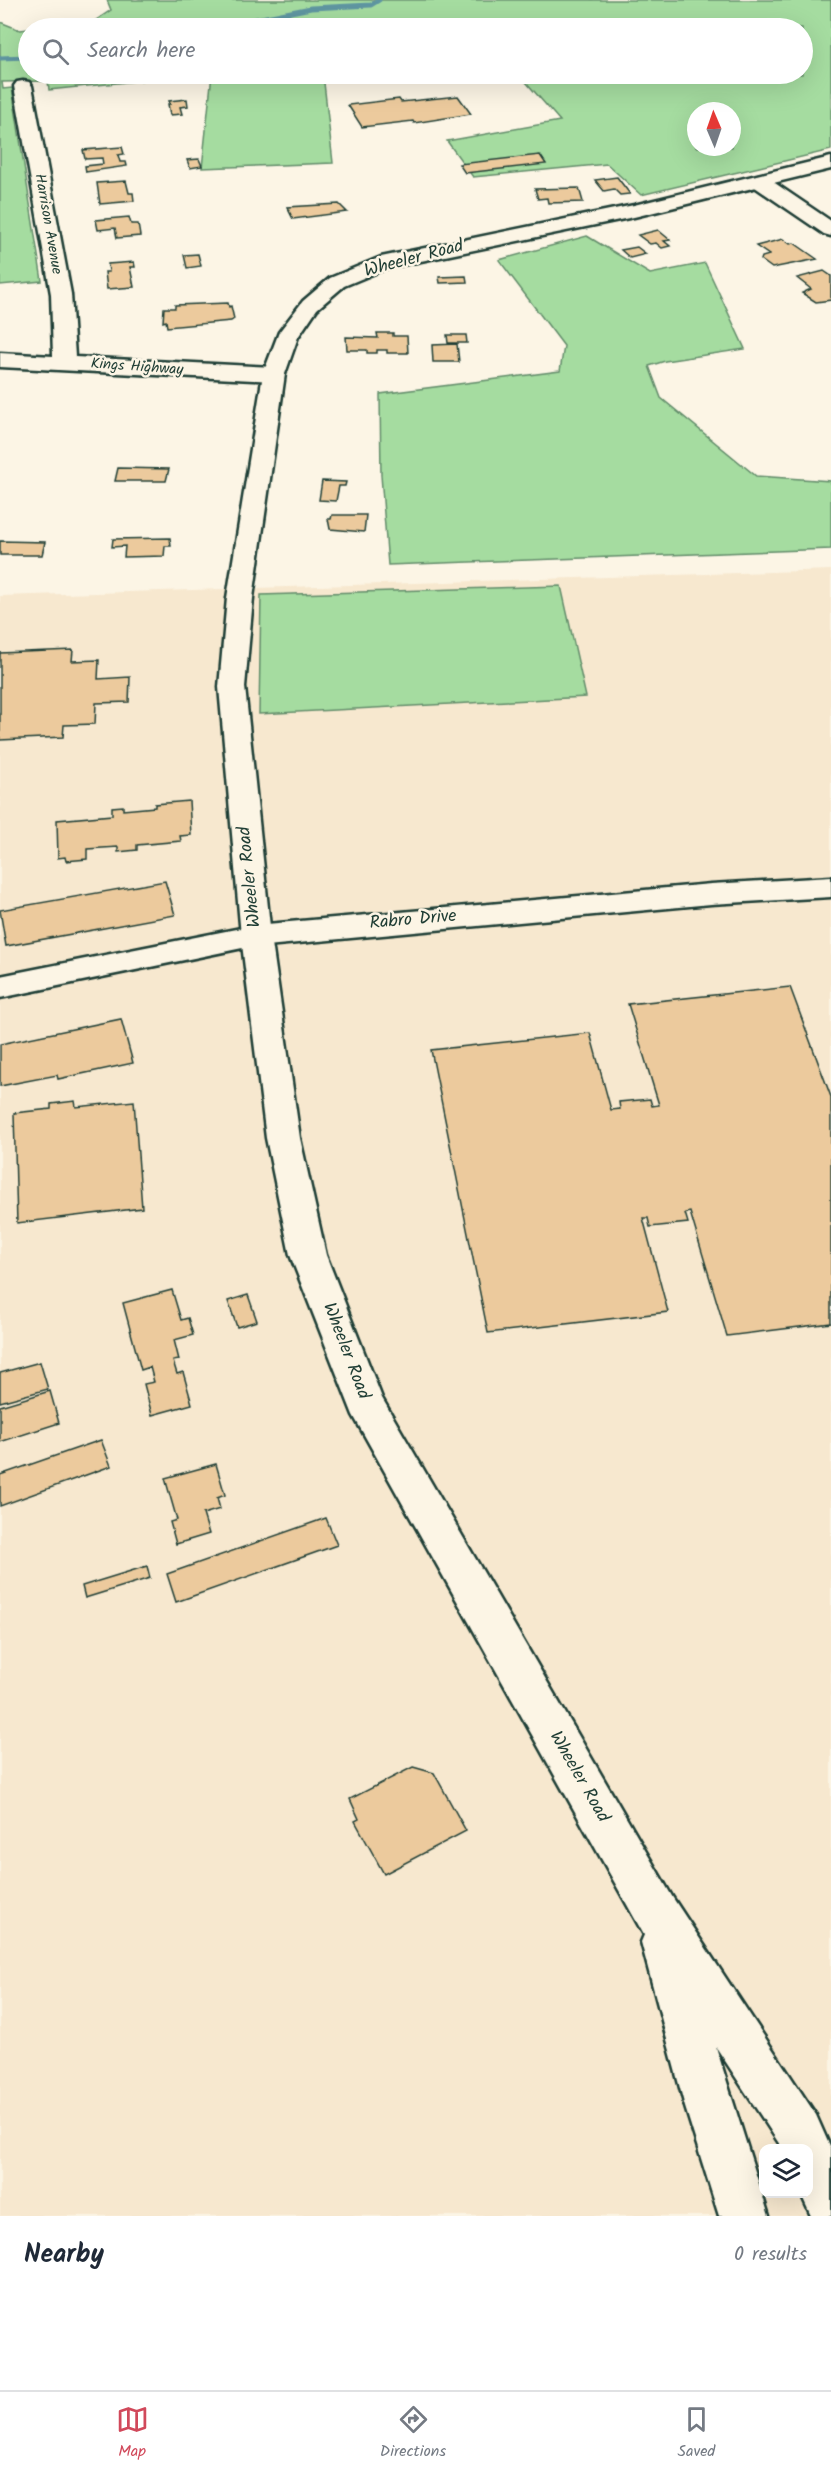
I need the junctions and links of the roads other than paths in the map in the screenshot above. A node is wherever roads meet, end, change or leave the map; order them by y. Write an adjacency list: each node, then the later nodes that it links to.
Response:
1 (23, 86): 6 (main road, Harrison Avenue)
2 (831, 163): 3 (main road, Wheeler Road)
3 (759, 181): 4 (main road); 7 (main road, Wheeler Road)
4 (831, 230)
5 (0, 360): 6 (main road, Kings Highway)
6 (64, 362): 7 (main road, Kings Highway)
7 (274, 374): 9 (main road, Wheeler Road)
8 (831, 887): 9 (main road, Rabro Drive)
9 (256, 936): 10 (main road, Rabro Drive); 11 (main road, Wheeler Road)
10 (0, 987)
11 (657, 1914): 12 (main road, Wheeler Road); 15 (main road, Wheeler Road)
12 (804, 2144)
13 (813, 2165): 14 (main road)
14 (831, 2205)
15 (744, 2216)

